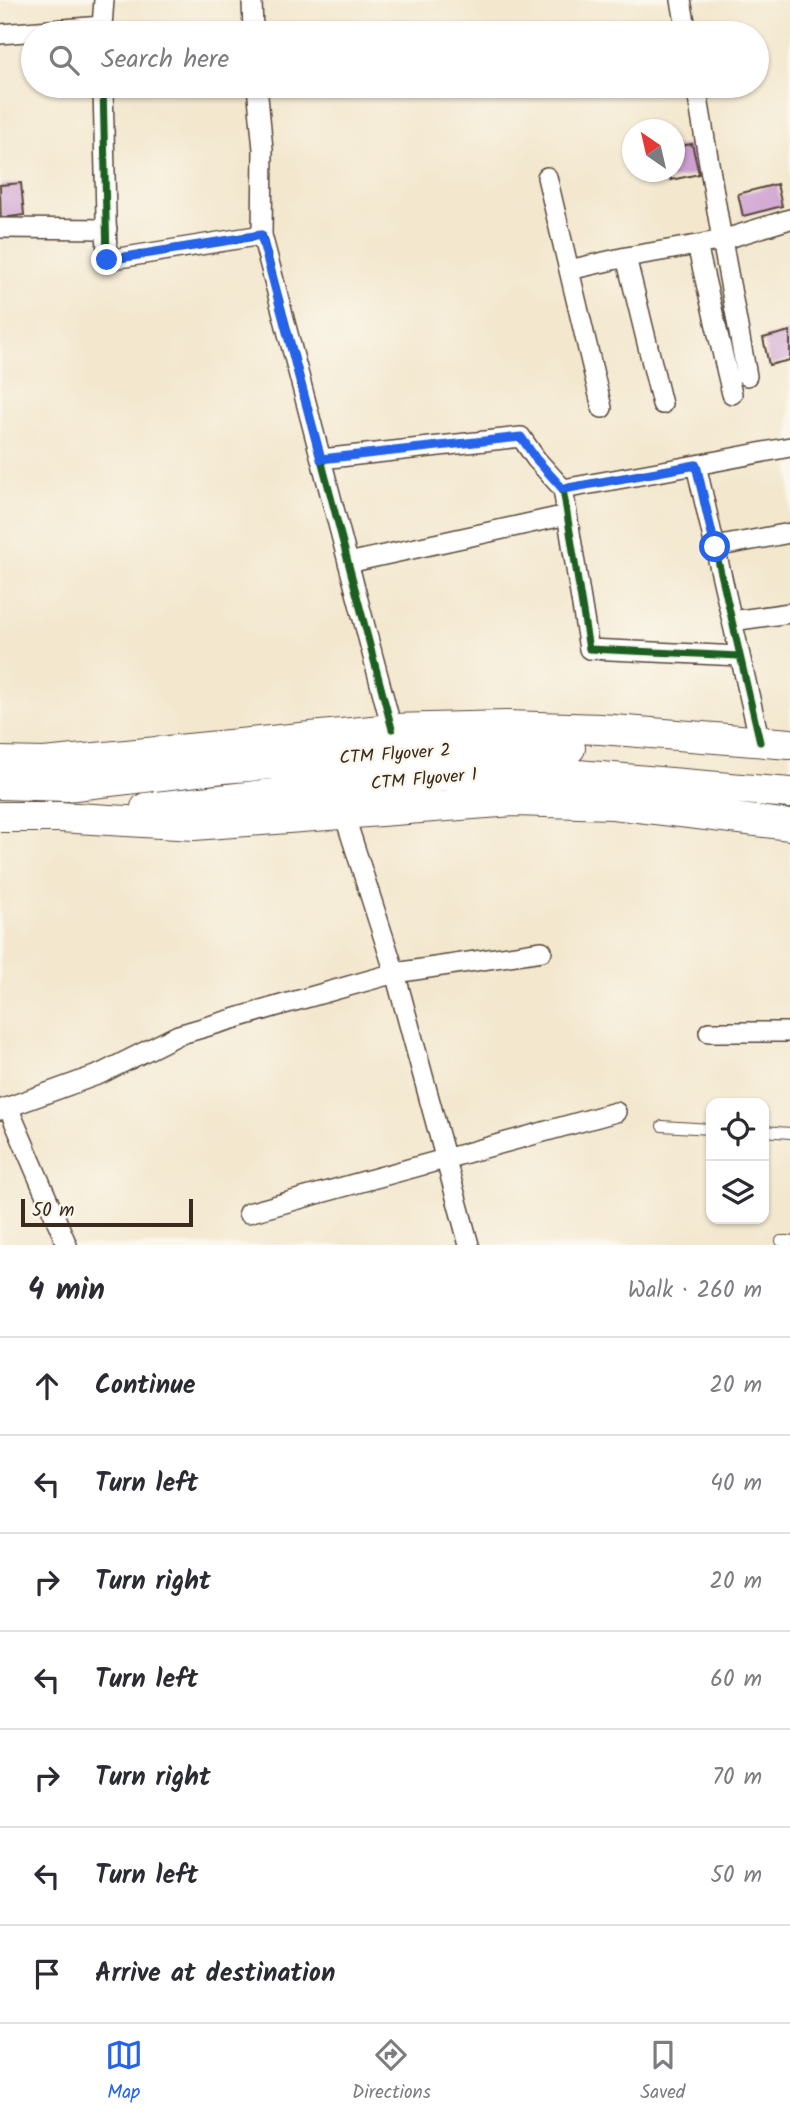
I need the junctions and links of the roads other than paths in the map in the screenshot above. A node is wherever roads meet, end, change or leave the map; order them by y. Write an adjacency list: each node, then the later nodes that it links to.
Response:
1 (104, 0): 4 (street)
2 (251, 0): 5 (street)
3 (681, 0): 6 (street)
4 (103, 21)
5 (252, 21)
6 (685, 21)
7 (21, 33): 8 (street)
8 (0, 34)
9 (103, 98): 15 (street)
10 (258, 98): 16 (street)
11 (698, 98): 17 (street)
12 (547, 177): 20 (street)
13 (790, 219): 17 (street)
14 (0, 228): 15 (street)
15 (107, 229): 16 (street)
16 (261, 235): 26 (street)
17 (722, 240): 18 (street); 21 (street)
18 (697, 245): 19 (street); 22 (street)
19 (626, 257): 20 (street); 23 (street)
20 (569, 270): 24 (street)
21 (747, 376)
22 (732, 394)
23 (663, 404)
24 (602, 408)
25 (790, 447): 27 (street)
26 (321, 459): 28 (street); 32 (street)
27 (696, 465): 28 (street); 31 (street)
28 (563, 489): 29 (street)
29 (567, 515): 32 (street); 35 (street)
30 (790, 533): 31 (street)
31 (715, 547): 34 (street)
32 (348, 563): 36 (street)
33 (790, 613): 34 (street)
34 (732, 621): 35 (street)
35 (740, 656): 37 (street)
36 (392, 729): 37 (main road); 39 (main road)
37 (760, 742): 38 (main road)
38 (790, 744)
39 (0, 762)
40 (790, 762): 41 (main road, CTM Flyover 2)
41 (0, 784)
42 (790, 793): 45 (main road, CTM Flyover 1)
43 (344, 814): 45 (main road); 46 (main road); 48 (street)
44 (0, 817): 45 (main road)
45 (59, 817)
46 (790, 825)
47 (542, 951): 48 (street)
48 (395, 974): 51 (street); 57 (street)
49 (709, 1031): 50 (street)
50 (790, 1032)
51 (4, 1109): 59 (street)
52 (616, 1112): 57 (street)
53 (662, 1126): 54 (lane)
54 (706, 1129)
55 (769, 1131): 56 (lane)
56 (790, 1133)
57 (445, 1159): 58 (street); 60 (street)
58 (248, 1213)
59 (67, 1245)
60 (469, 1245)

